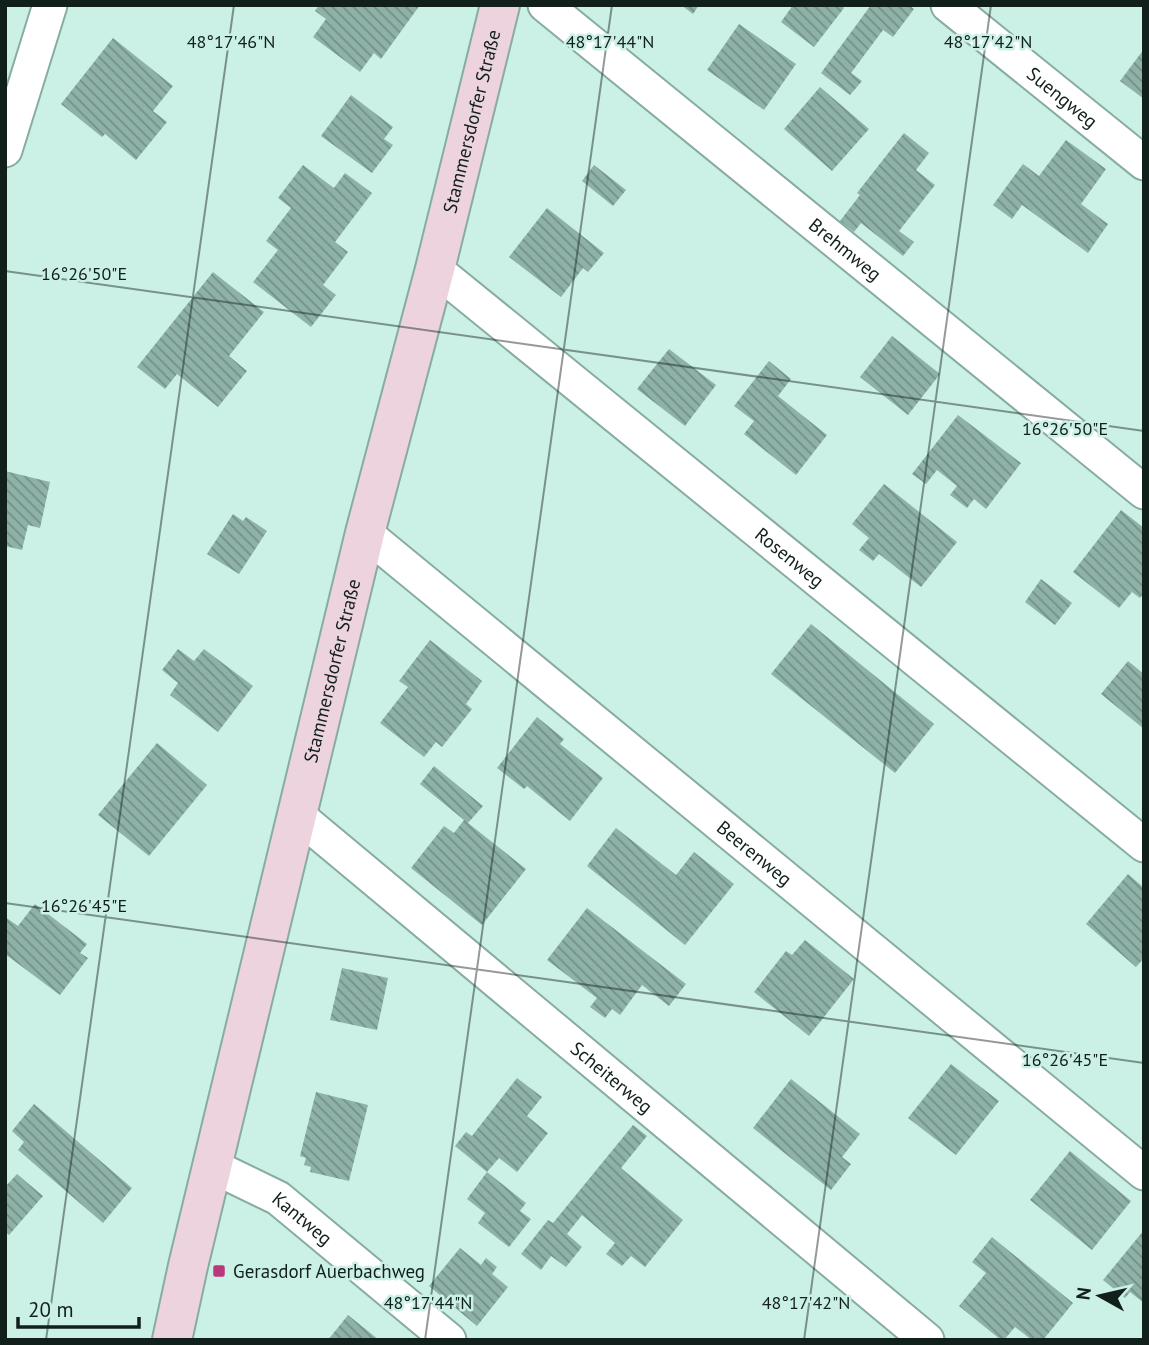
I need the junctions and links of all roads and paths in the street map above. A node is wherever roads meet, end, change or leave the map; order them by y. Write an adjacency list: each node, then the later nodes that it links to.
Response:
1 (50, 5): 5 (street)
2 (500, 5): 7 (main road, Stammersdorfer Straße)
3 (545, 5): 8 (street, Brehmweg)
4 (947, 5): 6 (street, Suengweg)
5 (5, 150)
6 (1144, 163)
7 (435, 269): 9 (main road, Stammersdorfer Straße); 11 (street, Rosenweg)
8 (1144, 492)
9 (365, 533): 10 (main road, Stammersdorfer Straße); 13 (street, Beerenweg)
10 (296, 814): 12 (main road, Stammersdorfer Straße); 16 (street, Scheiterweg)
11 (1144, 845)
12 (212, 1166): 14 (main road, Stammersdorfer Straße); 15 (street, Kantweg)
13 (1144, 1173)
14 (172, 1340)
15 (449, 1340)
16 (927, 1340)

